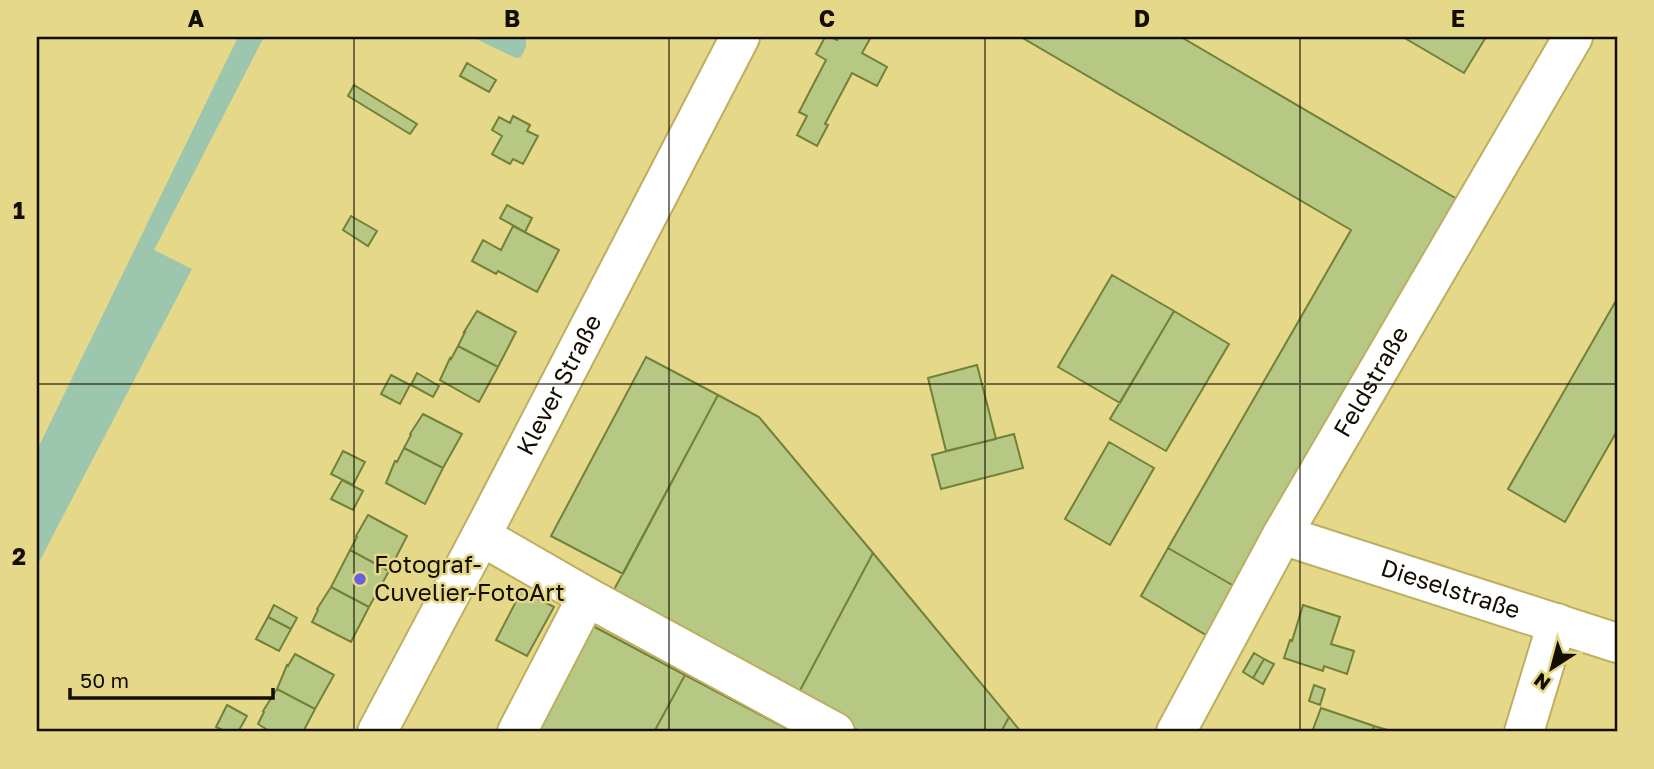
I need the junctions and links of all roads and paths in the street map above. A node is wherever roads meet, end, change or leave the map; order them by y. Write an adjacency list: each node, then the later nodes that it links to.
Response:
1 (740, 37): 4 (street, Klever Straße)
2 (1573, 37): 3 (street, Feldstraße)
3 (1282, 535): 6 (street, Dieselstraße); 11 (street, Feldstraße)
4 (481, 536): 5 (street); 8 (street, Klever Straße)
5 (587, 597): 9 (street); 10 (street)
6 (1557, 623): 7 (street, Dieselstraße); 12 (street)
7 (1617, 643)
8 (377, 732)
9 (517, 732)
10 (835, 732)
11 (1176, 732)
12 (1524, 732)

